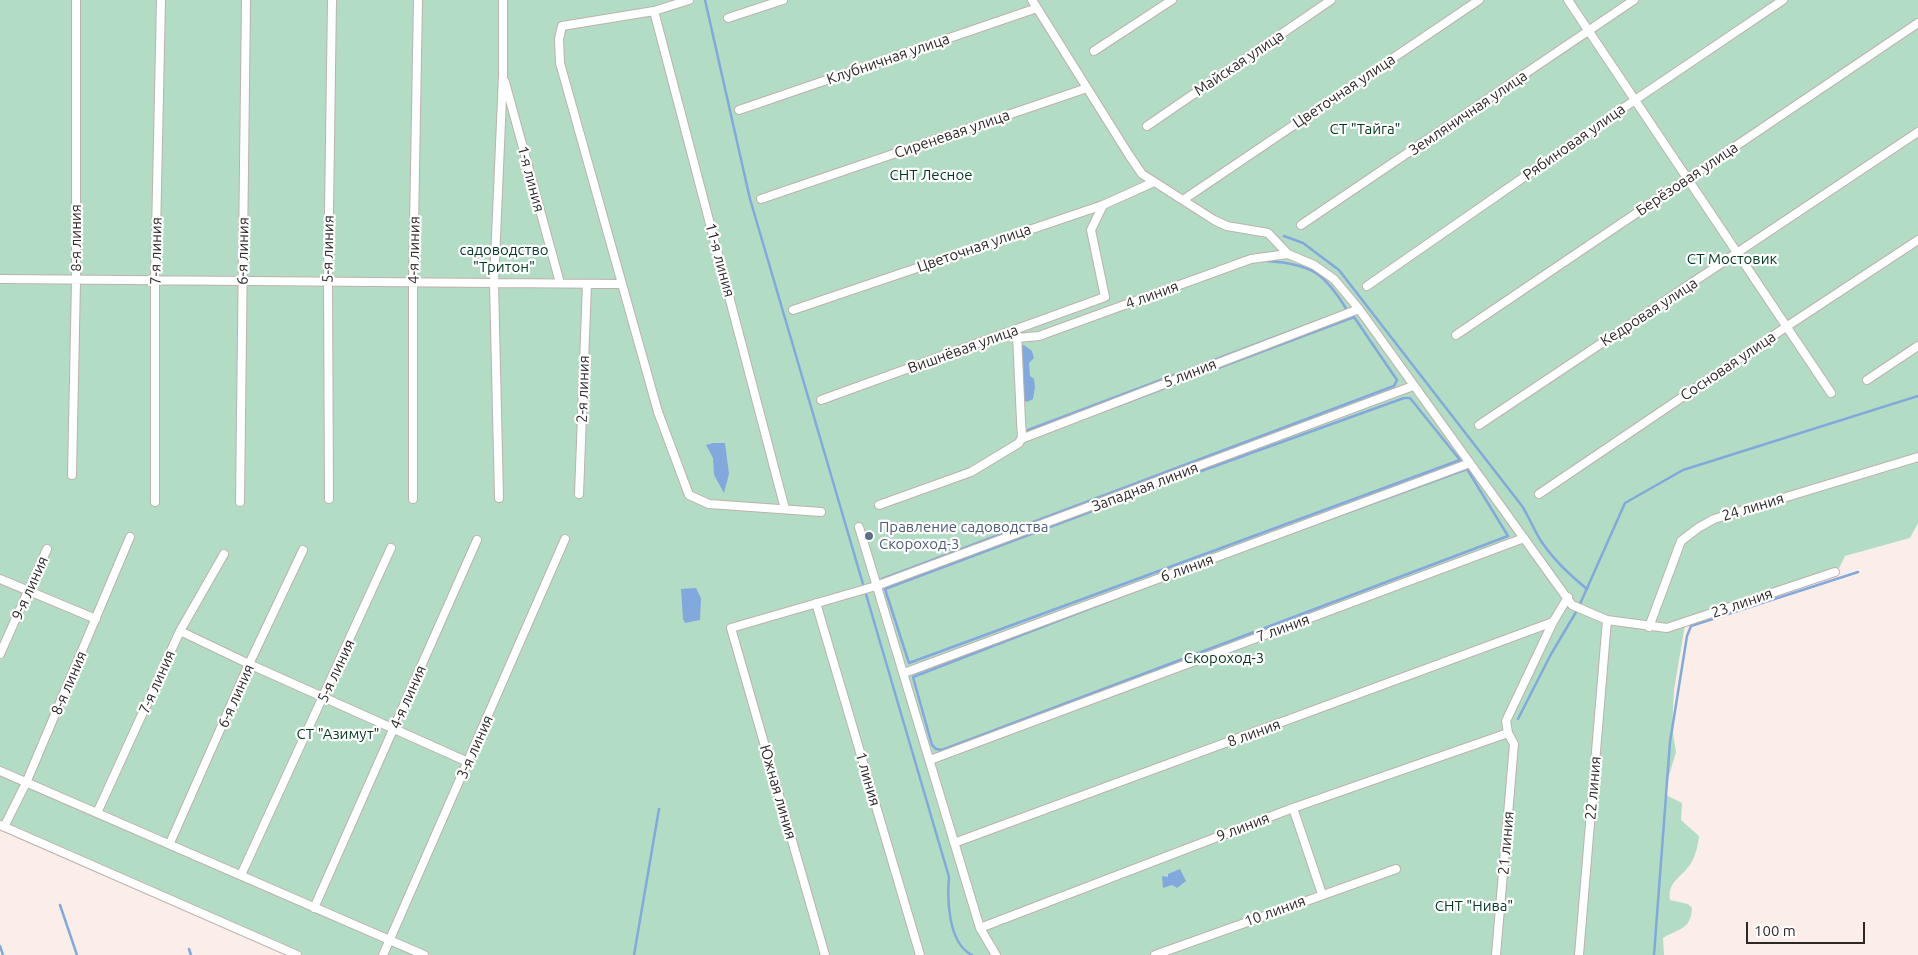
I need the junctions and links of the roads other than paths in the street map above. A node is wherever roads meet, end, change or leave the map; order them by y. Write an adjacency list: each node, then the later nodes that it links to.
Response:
1 (76, 0): 39 (street, 8-я линия)
2 (161, 0): 40 (street, 7-я линия)
3 (246, 0): 41 (street, 6-я линия)
4 (332, 0): 42 (street, 5-я линия)
5 (418, 0): 43 (street, 4-я линия)
6 (503, 0): 23 (street)
7 (689, 0): 18 (street)
8 (783, 0): 16 (street)
9 (1032, 0): 17 (street)
10 (1172, 0): 22 (street)
11 (1330, 0): 27 (street, Майская улица)
12 (1479, 0): 32 (street, Цветочная улица)
13 (1568, 0): 21 (street)
14 (1634, 0): 21 (street, Земляничная улица)
15 (1783, 0): 25 (street, Рябиновая улица)
16 (764, 3): 19 (street)
17 (1037, 8): 24 (street); 26 (street, Клубничная улица)
18 (654, 10): 47 (street); 73 (street, 11-я линия)
19 (728, 18)
20 (1918, 23): 29 (street, Берёзовая улица)
21 (1588, 31): 25 (street); 34 (street, Земляничная улица)
22 (1094, 51)
23 (503, 75): 44 (street); 45 (street, 1-я линия)
24 (1087, 88): 30 (street); 31 (street, Сиреневая улица)
25 (1635, 100): 29 (street); 48 (street, Рябиновая улица)
26 (739, 110)
27 (1147, 126)
28 (1918, 132): 37 (street, Кедровая улица)
29 (1688, 179): 37 (street); 53 (street, Берёзовая улица)
30 (1154, 182): 32 (street); 33 (street, Цветочная улица)
31 (761, 200)
32 (1183, 200): 36 (street)
33 (1103, 205): 50 (street, Цветочная улица); 52 (street, Вишнёвая улица)
34 (1301, 225)
35 (1918, 240): 51 (street, Сосновая улица)
36 (1288, 254): 49 (street, 23 линия); 54 (street, 4 линия)
37 (1737, 254): 51 (street); 60 (street, Кедровая улица)
38 (0, 279): 39 (street)
39 (76, 281): 40 (street); 64 (street, 8-я линия)
40 (155, 281): 41 (street); 70 (street, 7-я линия)
41 (242, 282): 42 (street); 71 (street, 6-я линия)
42 (328, 282): 43 (street); 68 (street, 5-я линия)
43 (413, 283): 44 (street); 69 (street, 4-я линия)
44 (494, 283): 45 (street); 67 (street)
45 (560, 284): 46 (street)
46 (587, 284): 47 (street); 65 (street, 2-я линия)
47 (622, 284): 73 (street)
48 (1367, 286)
49 (1358, 309): 57 (street, 23 линия); 61 (street, 5 линия)
50 (793, 310)
51 (1786, 326): 58 (street); 66 (street, Сосновая улица)
52 (1019, 328): 54 (street); 59 (street, Вишнёвая улица)
53 (1456, 334)
54 (1017, 338): 61 (street)
55 (1918, 346): 56 (street)
56 (1867, 380)
57 (1413, 386): 63 (street, 23 линия); 86 (street, Западная линия)
58 (1831, 393)
59 (821, 400)
60 (1479, 424)
61 (1021, 439): 72 (street, 5 линия)
62 (1918, 457): 93 (street, 24 линия)
63 (1470, 463): 77 (street, 23 линия); 98 (street, 6 линия)
64 (72, 475)
65 (579, 494)
66 (1539, 494)
67 (499, 498)
68 (329, 499)
69 (413, 499)
70 (155, 502)
71 (240, 502)
72 (879, 505)
73 (785, 509): 74 (street)
74 (821, 512)
75 (859, 527): 86 (street)
76 (130, 538): 90 (street, 8-я линия)
77 (1524, 538): 88 (street, 23 линия); 102 (street, 7 линия)
78 (566, 539): 103 (street, 3-я линия)
79 (477, 540): 100 (street, 4-я линия)
80 (391, 548): 99 (street, 5-я линия)
81 (47, 549): 87 (street, 9-я линия)
82 (303, 550): 97 (street, 6-я линия)
83 (224, 554): 95 (street, 7-я линия)
84 (1835, 572): 93 (street, 23 линия)
85 (0, 579): 87 (street)
86 (876, 586): 89 (street, Западная линия); 98 (street)
87 (28, 591): 90 (street); 96 (street, 9-я линия)
88 (1568, 597): 91 (street, 23 линия); 92 (street)
89 (816, 603): 94 (street, Западная линия); 121 (street, 1 линия)
90 (96, 619): 105 (street, 8-я линия)
91 (1607, 620): 93 (street, 23 линия); 125 (street, 22 линия)
92 (1553, 622): 101 (street); 110 (street, 8 линия)
93 (1649, 627)
94 (730, 628): 120 (street, Южная линия)
95 (180, 631): 97 (street); 107 (street, 7-я линия)
96 (0, 654)
97 (250, 664): 99 (street); 109 (street, 6-я линия)
98 (904, 673): 102 (street)
99 (324, 697): 100 (street); 112 (street, 5-я линия)
100 (394, 729): 103 (street); 114 (street, 4-я линия)
101 (1508, 733): 106 (street, 9 линия); 124 (street, 21 линия)
102 (930, 760): 110 (street)
103 (468, 762): 116 (street, 3-я линия)
104 (0, 771): 105 (street)
105 (26, 783): 107 (street); 108 (street, 8-я линия)
106 (1293, 808): 113 (street); 115 (street, 9 линия)
107 (97, 813): 109 (street)
108 (2, 826): 117 (street)
109 (170, 843): 112 (street)
110 (954, 843): 115 (street)
111 (1396, 869): 113 (street, 10 линия)
112 (241, 875): 114 (street)
113 (1322, 894): 123 (street, 10 линия)
114 (314, 908): 116 (street)
115 (980, 928): 122 (street)
116 (390, 940): 118 (street, 3-я линия); 119 (street)
117 (297, 955)
118 (382, 955)
119 (424, 955)
120 (825, 955)
121 (920, 955)
122 (996, 955)
123 (1155, 955)
124 (1496, 955)
125 (1579, 955)

